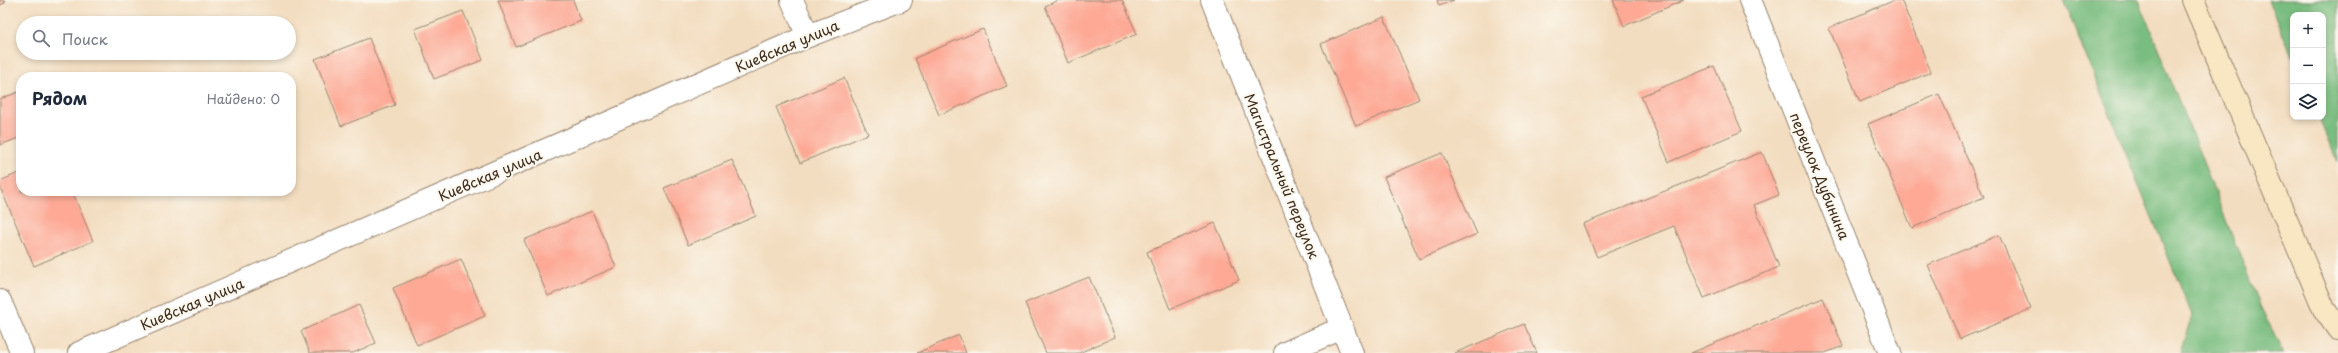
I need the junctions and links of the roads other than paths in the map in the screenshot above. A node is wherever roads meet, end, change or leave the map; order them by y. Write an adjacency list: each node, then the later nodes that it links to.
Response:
1 (792, 0): 6 (street)
2 (901, 0): 6 (street, Киевская улица)
3 (1212, 0): 8 (street, Магистральный переулок)
4 (1750, 0): 14 (street, переулок Дубинина)
5 (2193, 0): 9 (street)
6 (808, 36): 11 (street, Киевская улица)
7 (0, 301): 10 (street)
8 (1342, 328): 12 (street); 13 (street, Магистральный переулок)
9 (2338, 329)
10 (22, 353)
11 (80, 353)
12 (1285, 353)
13 (1352, 353)
14 (1890, 353)

